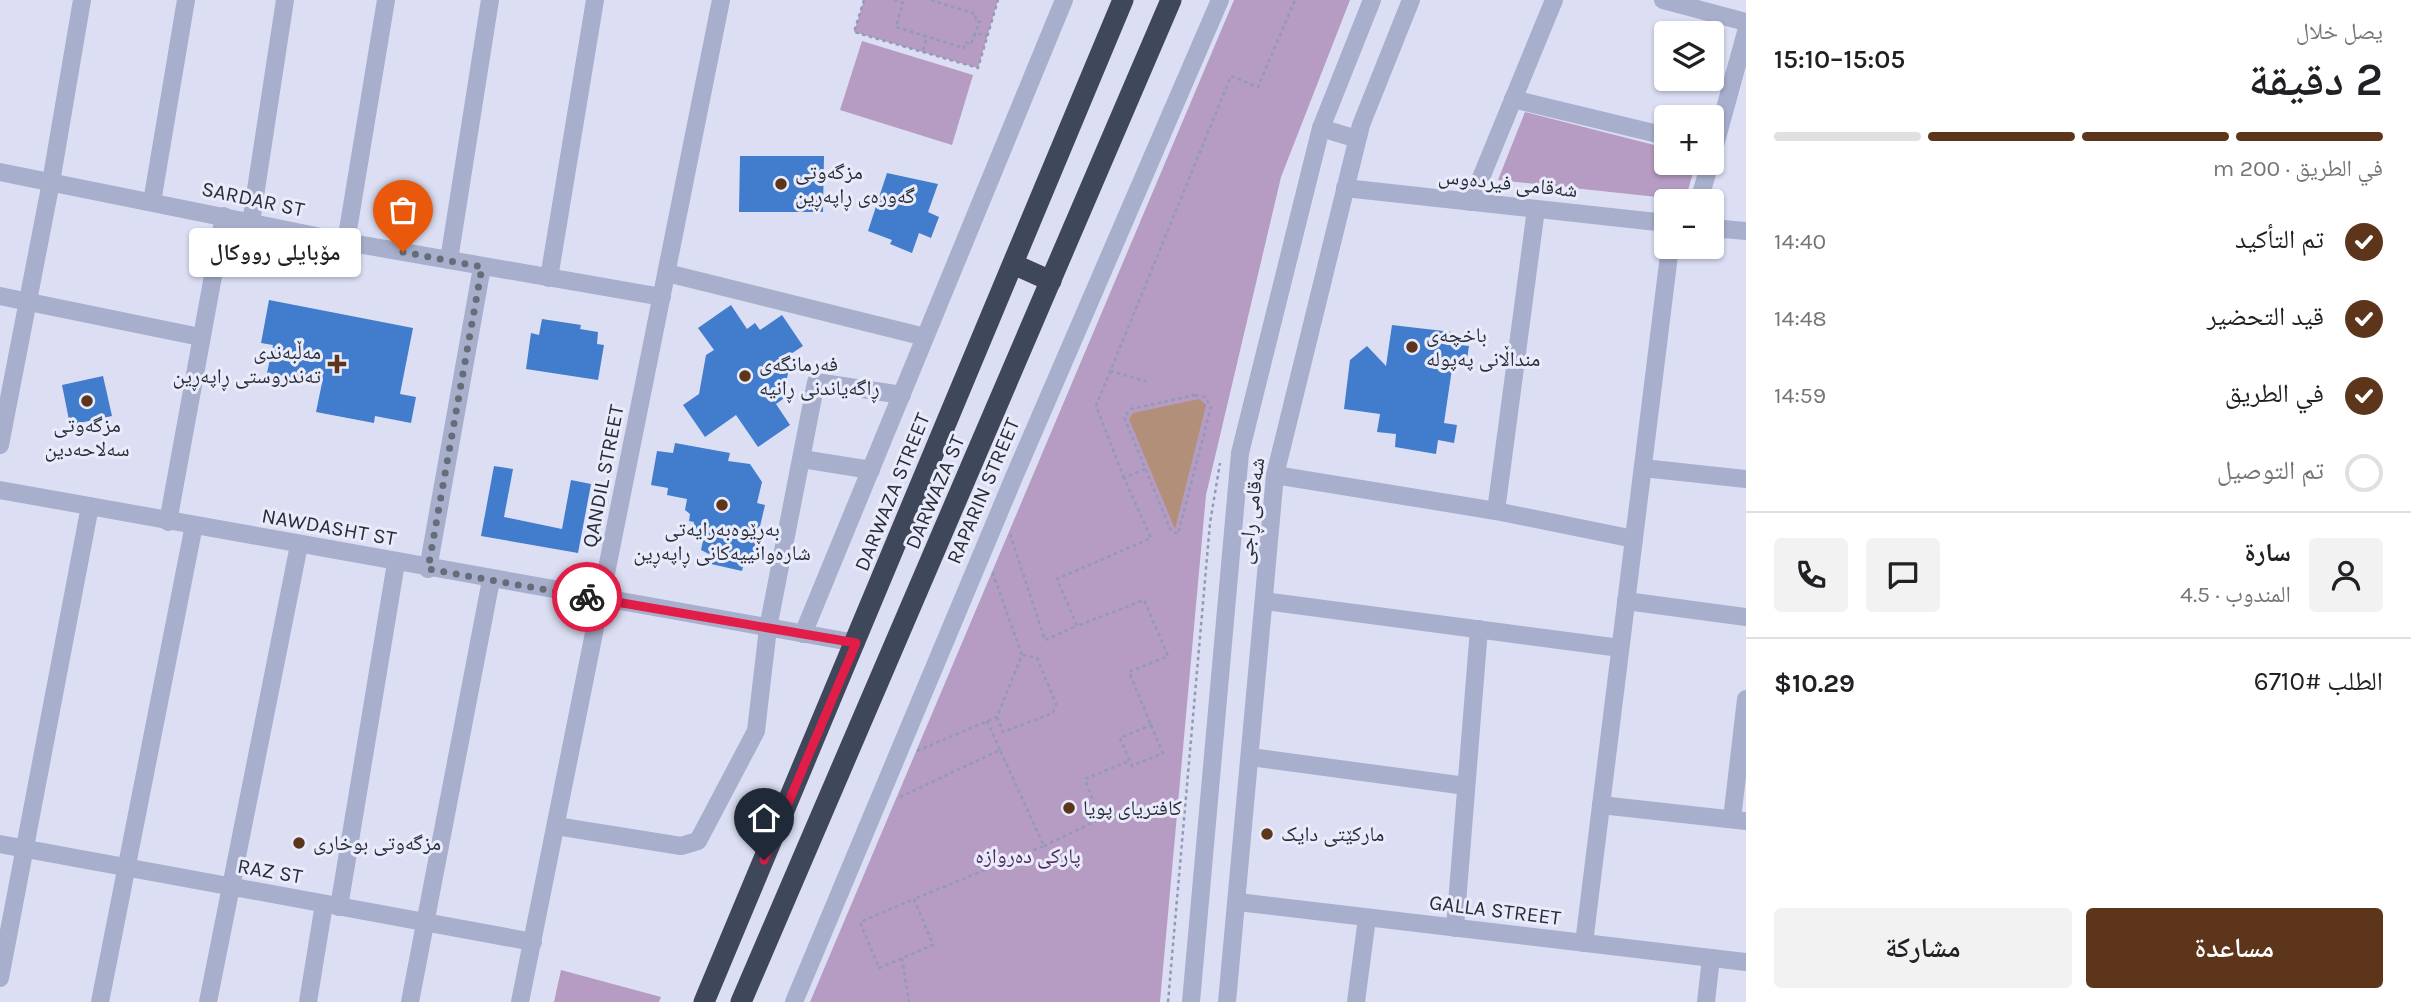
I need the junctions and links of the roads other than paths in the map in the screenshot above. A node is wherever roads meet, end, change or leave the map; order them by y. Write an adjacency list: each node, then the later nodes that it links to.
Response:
1 (82, 0): 24 (street)
2 (186, 0): 26 (street)
3 (285, 0): 30 (street)
4 (386, 0): 34 (street)
5 (490, 0): 36 (street)
6 (595, 0): 40 (street)
7 (721, 0): 39 (street, QANDIL STREET)
8 (1064, 0): 46 (street)
9 (1123, 0): 37 (highway, DARWAZA STREET)
10 (1171, 0): 41 (highway, DARWAZA ST)
11 (1220, 0): 100 (street, RAPARIN STREET)
12 (1372, 0): 20 (street, شەقامی ڕاجی)
13 (1411, 0): 22 (street, شەقامی ڕاجی)
14 (1554, 0): 18 (street)
15 (1663, 0): 16 (street)
16 (1746, 22)
17 (1746, 32): 19 (street)
18 (1513, 99): 21 (street); 27 (street)
19 (1724, 110)
20 (1321, 128): 22 (street); 101 (street, شەقامی ڕاجی)
21 (1654, 133)
22 (1357, 139): 25 (street, شەقامی ڕاجی)
23 (0, 172): 24 (street, SARDAR ST)
24 (51, 182): 26 (street, SARDAR ST); 44 (street)
25 (1345, 188): 27 (street, شەقامی فیردەوس); 52 (street, شەقامی ڕاجی)
26 (152, 202): 29 (street, SARDAR ST)
27 (1471, 202): 28 (street, شەقامی فیردەوس)
28 (1536, 209): 31 (street, شەقامی فیردەوس); 56 (street)
29 (224, 216): 30 (street, SARDAR ST); 45 (street)
30 (251, 222): 34 (street, SARDAR ST)
31 (1654, 222)
32 (1724, 229): 33 (street)
33 (1746, 231)
34 (346, 243): 36 (street, SARDAR ST)
35 (1669, 259): 50 (street)
36 (449, 260): 38 (street, SARDAR ST)
37 (1013, 264): 41 (highway); 71 (highway, DARWAZA STREET)
38 (482, 267): 40 (street, SARDAR ST); 62 (street)
39 (667, 273): 43 (street, QANDIL STREET); 46 (street)
40 (549, 278): 43 (street, SARDAR ST)
41 (1051, 281): 99 (highway, DARWAZA ST)
42 (0, 296): 44 (street)
43 (662, 297): 64 (street, QANDIL STREET)
44 (26, 302): 45 (street); 48 (street)
45 (200, 337): 57 (street)
46 (925, 337): 47 (street)
47 (902, 395): 49 (street); 51 (street)
48 (0, 445)
49 (802, 459): 51 (street); 68 (street)
50 (1643, 468): 53 (street); 59 (street)
51 (871, 470): 70 (street)
52 (1275, 475): 56 (street); 65 (street, شەقامی ڕاجی)
53 (1746, 479)
54 (0, 490): 55 (street, NAWDASHT ST)
55 (90, 506): 57 (street, NAWDASHT ST); 80 (street)
56 (1496, 511): 59 (street)
57 (168, 522): 58 (street, NAWDASHT ST)
58 (194, 526): 60 (street, NAWDASHT ST); 81 (street)
59 (1634, 539): 66 (street)
60 (299, 545): 61 (street, NAWDASHT ST); 82 (street)
61 (396, 563): 62 (street, NAWDASHT ST); 84 (street)
62 (428, 569): 63 (street, NAWDASHT ST)
63 (491, 580): 64 (street, NAWDASHT ST); 86 (street)
64 (601, 599): 68 (street, NAWDASHT ST); 78 (street, QANDIL STREET)
65 (1264, 601): 69 (street); 74 (street, شەقامی ڕاجی)
66 (1626, 601): 67 (street); 72 (street)
67 (1746, 617)
68 (768, 628): 70 (street, NAWDASHT ST); 78 (street)
69 (1479, 629): 72 (street); 75 (street)
70 (803, 634): 71 (street, NAWDASHT ST)
71 (856, 643): 98 (highway, DARWAZA STREET)
72 (1620, 648): 76 (street)
73 (1746, 699): 77 (street)
74 (1250, 757): 75 (street); 83 (street, شەقامی ڕاجی)
75 (1466, 786): 87 (street)
76 (1601, 805): 77 (street); 89 (street)
77 (1739, 820)
78 (556, 826): 88 (street, QANDIL STREET)
79 (0, 844): 80 (street, RAZ ST)
80 (25, 849): 81 (street, RAZ ST); 92 (street)
81 (126, 868): 82 (street, RAZ ST); 93 (street)
82 (231, 887): 84 (street, RAZ ST); 94 (street)
83 (1238, 902): 85 (street, GALLA STREET); 102 (street, شەقامی ڕاجی)
84 (331, 905): 86 (street, RAZ ST); 95 (street)
85 (1367, 918): 87 (street, GALLA STREET); 103 (street)
86 (425, 922): 88 (street, RAZ ST); 96 (street)
87 (1455, 928): 89 (street, GALLA STREET)
88 (533, 942): 97 (street, QANDIL STREET)
89 (1584, 943): 90 (street, GALLA STREET)
90 (1711, 958): 91 (street, GALLA STREET); 104 (street)
91 (1746, 962)
92 (0, 978)
93 (100, 1002)
94 (208, 1002)
95 (308, 1002)
96 (410, 1002)
97 (520, 1002)
98 (704, 1002)
99 (741, 1002)
100 (794, 1002)
101 (1191, 1002)
102 (1227, 1002)
103 (1356, 1002)
104 (1706, 1002)

